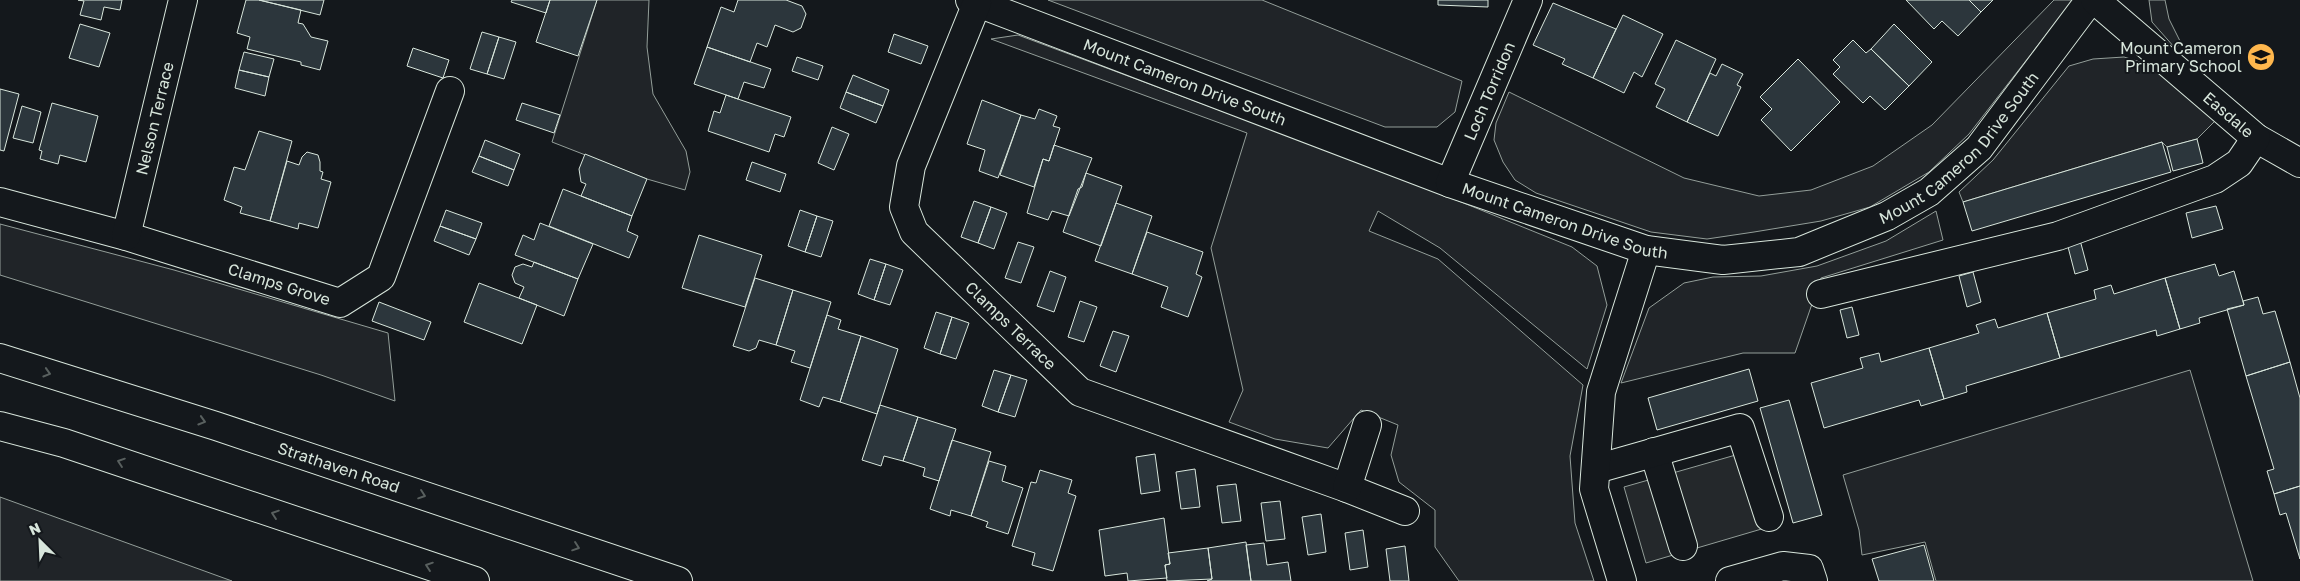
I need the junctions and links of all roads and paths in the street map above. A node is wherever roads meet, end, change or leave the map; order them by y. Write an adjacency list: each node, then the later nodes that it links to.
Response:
1 (183, 0): 11 (street, Nelson Terrace)
2 (1528, 0): 9 (street, Loch Torridon)
3 (2090, 0): 12 (street, Mount Cameron Drive South)
4 (2095, 0): 7 (street, Easdale)
5 (973, 1): 9 (street, Mount Cameron Drive South); 19 (street, Clamps Terrace)
6 (450, 91): 11 (street, Clamps Grove)
7 (2256, 138): 8 (street, Easdale); 13 (street)
8 (2300, 163)
9 (1450, 182): 12 (street, Mount Cameron Drive South)
10 (0, 202): 11 (street, Clamps Grove)
11 (126, 236)
12 (1646, 250): 18 (street)
13 (1821, 294)
14 (0, 358): 24 (street, Strathaven Road, one-way to 24)
15 (1367, 425): 19 (street)
16 (0, 426): 23 (street, one-way to 16)
17 (1654, 452): 18 (street); 21 (street); 22 (street)
18 (1596, 469): 25 (street)
19 (1347, 488): 20 (street, Clamps Terrace)
20 (1405, 511)
21 (1769, 517)
22 (1683, 546)
23 (475, 581)
24 (678, 581)
25 (1622, 581)
26 (1730, 581): 27 (street)
27 (1813, 581)

